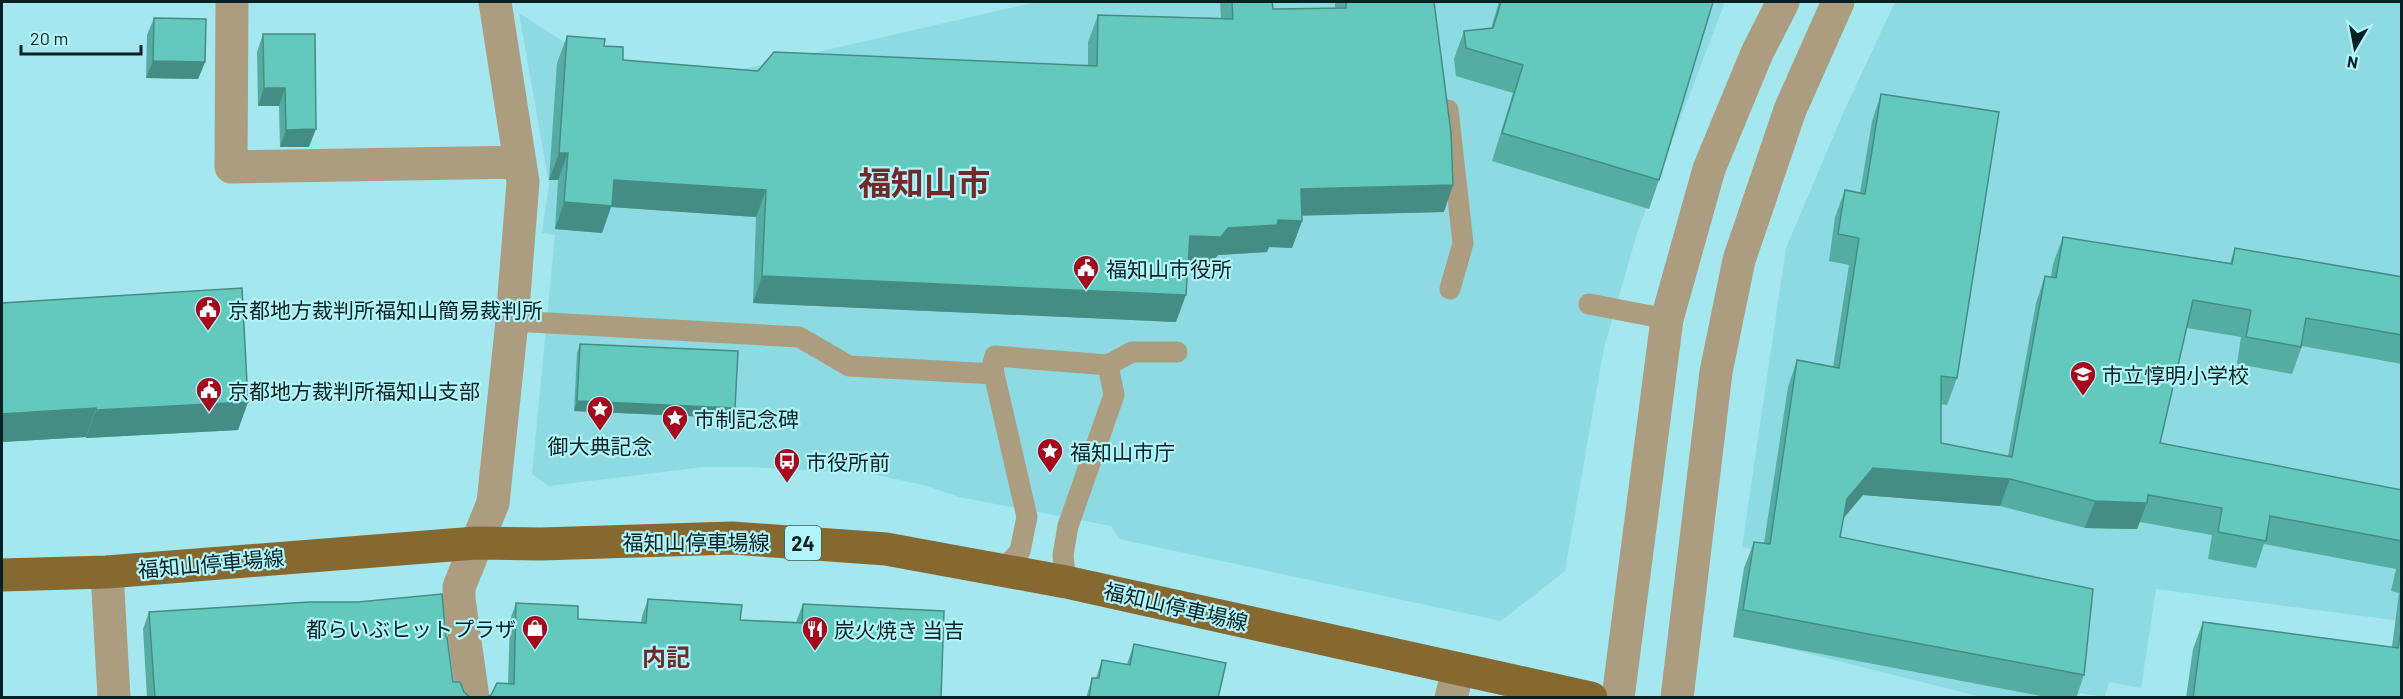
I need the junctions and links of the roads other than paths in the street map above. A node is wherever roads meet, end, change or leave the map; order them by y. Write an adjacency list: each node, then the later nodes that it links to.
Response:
1 (232, 2): 6 (street)
2 (495, 2): 6 (street)
3 (1783, 2): 9 (street)
4 (1838, 2): 24 (street)
5 (1446, 94): 7 (lane)
6 (520, 162): 10 (street)
7 (1450, 289)
8 (1589, 304): 9 (lane)
9 (1667, 319): 23 (street)
10 (512, 321): 13 (lane); 14 (street)
11 (1177, 352): 12 (lane)
12 (1108, 365): 13 (lane); 18 (lane)
13 (994, 374): 15 (lane)
14 (476, 543): 15 (main road, 福知山停車場線 / 24); 16 (main road, 福知山停車場線 / 24); 21 (street)
15 (1003, 570): 18 (main road, 福知山停車場線 / 24)
16 (107, 572): 17 (main road, 福知山停車場線 / 24); 20 (street)
17 (2, 575)
18 (1066, 582): 19 (main road, 福知山停車場線 / 24)
19 (1454, 683): 22 (main road, 福知山停車場線 / 24)
20 (114, 698)
21 (473, 698)
22 (1591, 698)
23 (1618, 698)
24 (1677, 698)

